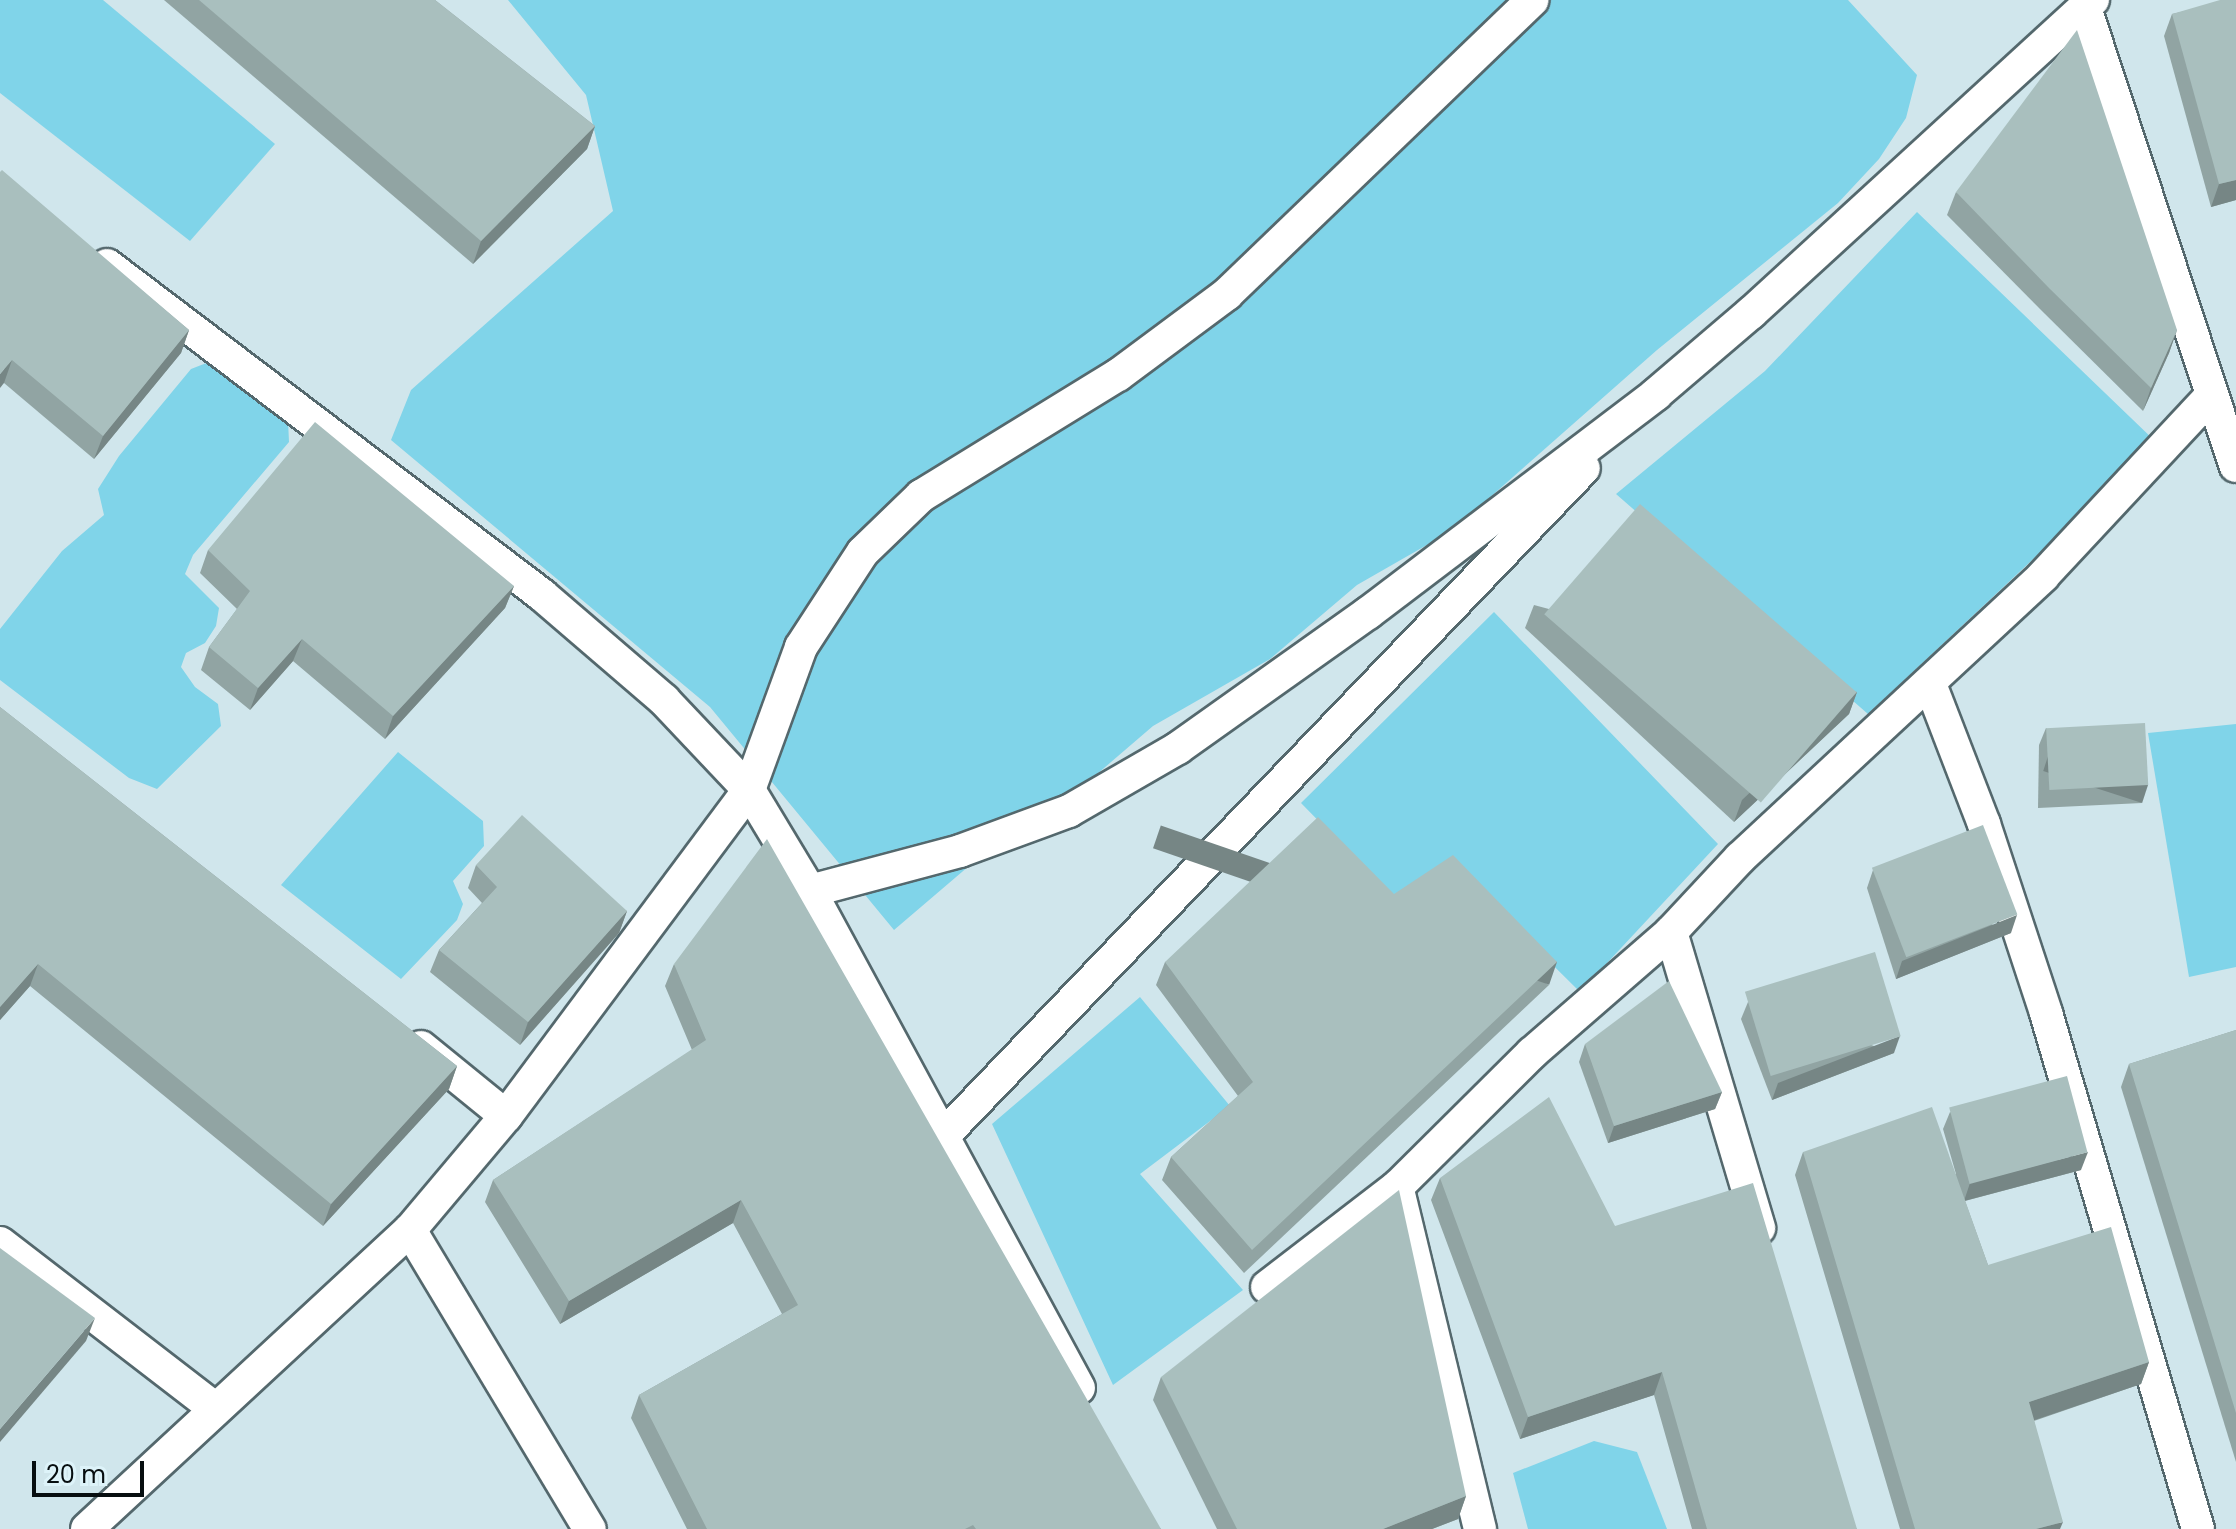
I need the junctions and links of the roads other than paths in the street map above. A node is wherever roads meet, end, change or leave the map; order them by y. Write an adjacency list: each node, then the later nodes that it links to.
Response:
1 (1532, 0): 8 (street)
2 (2089, 4): 4 (street); 5 (street)
3 (81, 245): 8 (street)
4 (1656, 394): 9 (street); 13 (street)
5 (2211, 396): 6 (street); 7 (street)
6 (2236, 466)
7 (1930, 684): 10 (street); 24 (street)
8 (749, 790): 9 (street); 12 (street)
9 (810, 891): 13 (street)
10 (1671, 932): 14 (street); 17 (street)
11 (399, 1029): 12 (street)
12 (506, 1116): 15 (street)
13 (944, 1135): 20 (street)
14 (1397, 1187): 18 (street); 23 (street)
15 (410, 1230): 19 (street); 22 (street)
16 (0, 1243): 19 (street)
17 (1766, 1251)
18 (1267, 1287)
19 (214, 1408): 21 (street)
20 (1096, 1419)
21 (87, 1529)
22 (590, 1529)
23 (1480, 1529)
24 (2198, 1529)

